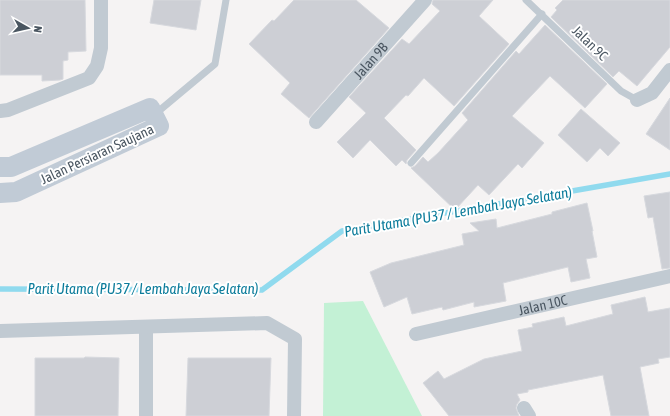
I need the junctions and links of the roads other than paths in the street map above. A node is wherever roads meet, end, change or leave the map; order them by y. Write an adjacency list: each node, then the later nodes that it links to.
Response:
1 (101, 0): 8 (street)
2 (226, 0): 9 (lane)
3 (425, 0): 10 (street, Jalan 9B)
4 (526, 0): 5 (lane, Jalan 9C)
5 (542, 14): 7 (lane, Jalan 9C); 11 (lane)
6 (670, 70): 7 (street)
7 (637, 100)
8 (0, 111)
9 (154, 116): 12 (street, Jalan Persiaran Saujana); 13 (street, Jalan Persiaran Saujana)
10 (316, 122)
11 (411, 163)
12 (0, 167)
13 (0, 193)
14 (670, 276): 17 (street, Jalan 10C)
15 (146, 327): 16 (street); 18 (street); 19 (street)
16 (0, 331)
17 (416, 334)
18 (146, 416)
19 (294, 416)

